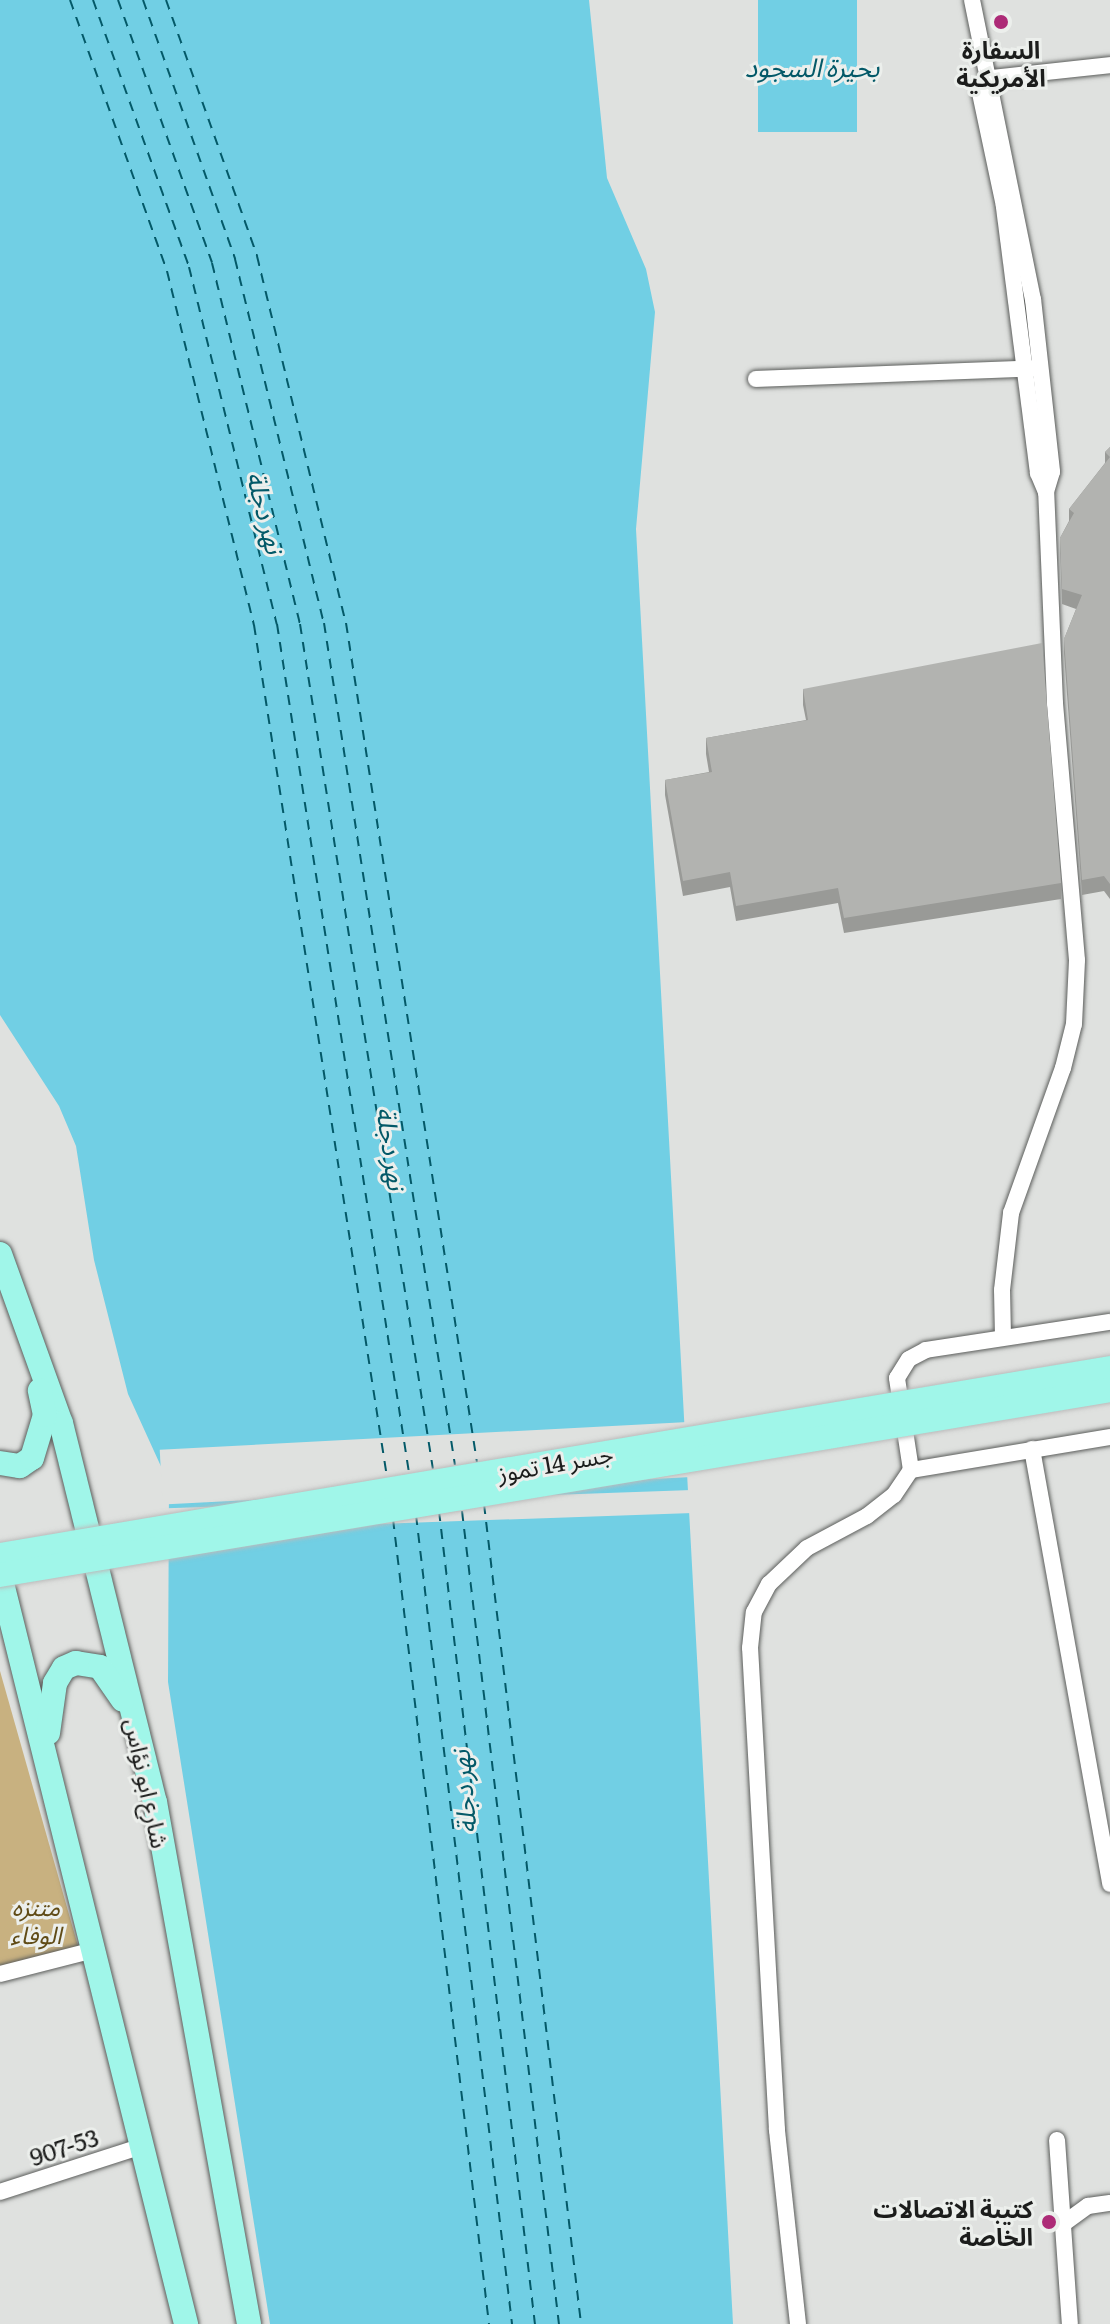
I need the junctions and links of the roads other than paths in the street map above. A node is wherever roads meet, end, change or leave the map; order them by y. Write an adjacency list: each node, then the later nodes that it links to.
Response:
1 (972, 0): 3 (street)
2 (1110, 65): 3 (street)
3 (991, 78): 4 (street)
4 (1034, 368): 5 (street); 8 (street)
5 (756, 379)
6 (2, 1258): 13 (main road); 17 (main road, شارع ابو نؤاس)
7 (1110, 1322): 8 (street)
8 (1003, 1337): 14 (street)
9 (1110, 1368): 15 (main road, جسر 14 تموز, bridge)
10 (1110, 1390): 16 (main road, جسر 14 تموز, bridge)
11 (1110, 1437): 12 (street)
12 (1032, 1449): 14 (street); 19 (street)
13 (0, 1463)
14 (911, 1470): 29 (street)
15 (0, 1555)
16 (0, 1575): 18 (main road)
17 (155, 1802): 18 (main road); 28 (main road, شارع ابو نؤاس)
18 (68, 1844): 20 (main road)
19 (1110, 1884)
20 (94, 1950): 21 (street); 23 (main road)
21 (0, 1974)
22 (1057, 2140): 26 (street)
23 (142, 2146): 24 (street, 907-53); 27 (main road)
24 (0, 2192)
25 (1110, 2203): 26 (street)
26 (1063, 2224): 30 (street)
27 (186, 2324)
28 (249, 2324)
29 (798, 2324)
30 (1070, 2324)

